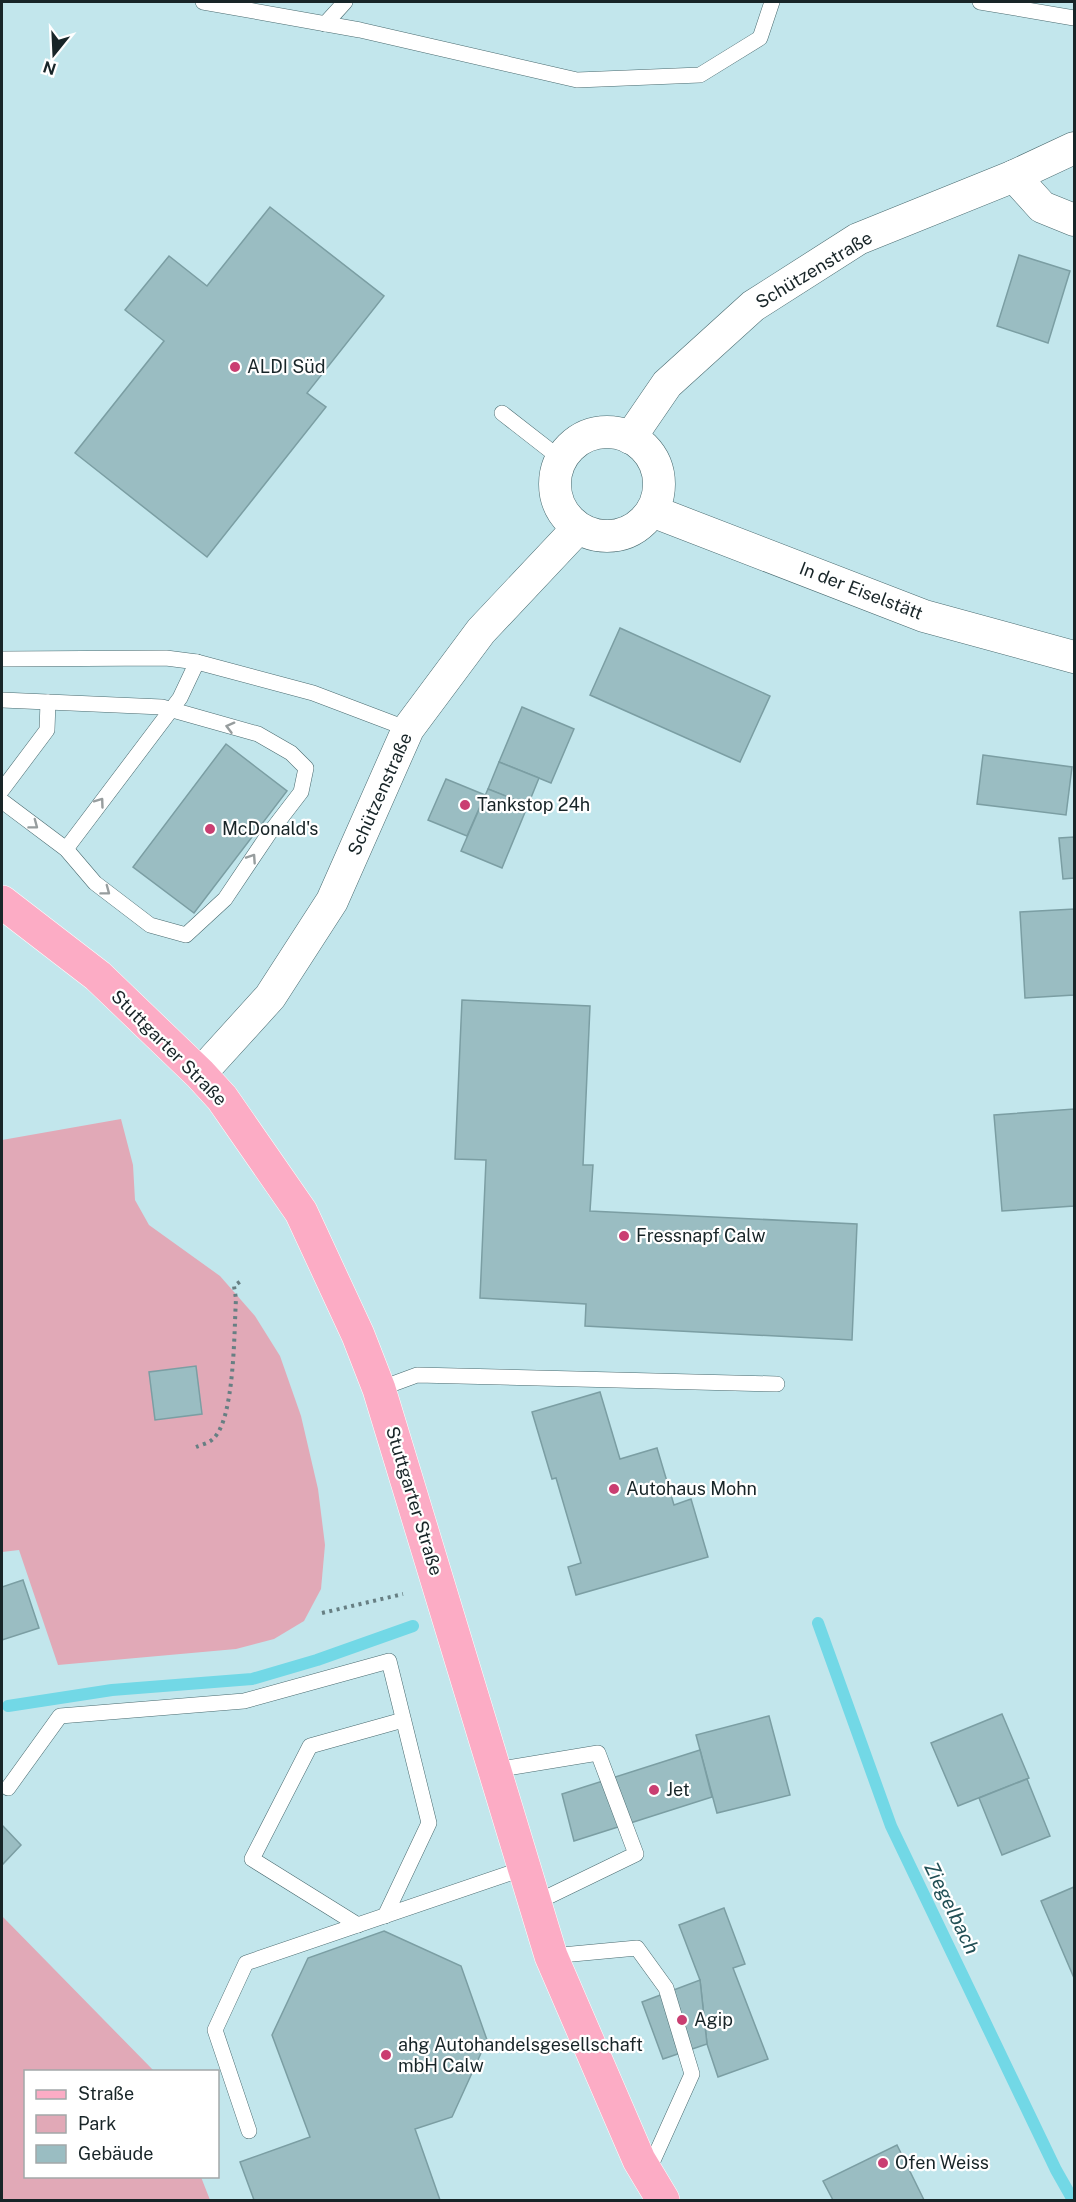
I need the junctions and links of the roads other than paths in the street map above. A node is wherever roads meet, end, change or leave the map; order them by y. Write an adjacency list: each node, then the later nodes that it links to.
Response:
1 (203, 2): 6 (lane)
2 (345, 2): 6 (lane)
3 (772, 2): 6 (lane)
4 (980, 2): 5 (lane)
5 (1074, 18)
6 (325, 24)
7 (1074, 148): 8 (street, Schützenstraße)
8 (1014, 176): 9 (street); 11 (street, Schützenstraße)
9 (1074, 220)
10 (502, 413): 12 (lane)
11 (630, 438): 12 (street); 13 (street)
12 (561, 459): 14 (street)
13 (652, 511): 14 (street); 15 (street, In der Eiselstätt)
14 (578, 528): 21 (street, Schützenstraße)
15 (1074, 657)
16 (2, 659): 17 (lane)
17 (197, 662): 20 (lane); 21 (lane)
18 (2, 700): 19 (lane)
19 (48, 702): 20 (lane); 22 (lane)
20 (172, 709): 24 (lane, one-way to 20); 24 (lane, one-way to 20)
21 (408, 729): 26 (street, Schützenstraße)
22 (2, 790)
23 (2, 801): 24 (lane, one-way to 24)
24 (66, 849)
25 (2, 902): 26 (main road, Stuttgarter Straße)
26 (200, 1074): 28 (main road, Stuttgarter Straße)
27 (777, 1384): 28 (lane)
28 (379, 1389): 30 (main road, Stuttgarter Straße)
29 (404, 1720): 31 (lane); 34 (lane); 35 (lane)
30 (495, 1770): 32 (main road, Stuttgarter Straße); 33 (lane)
31 (8, 1788)
32 (525, 1868): 33 (main road, Stuttgarter Straße); 34 (lane)
33 (535, 1903): 36 (main road, Stuttgarter Straße)
34 (385, 1916): 35 (lane)
35 (358, 1925): 37 (lane)
36 (550, 1956): 38 (main road, Stuttgarter Straße); 38 (lane)
37 (249, 2132)
38 (655, 2187)

